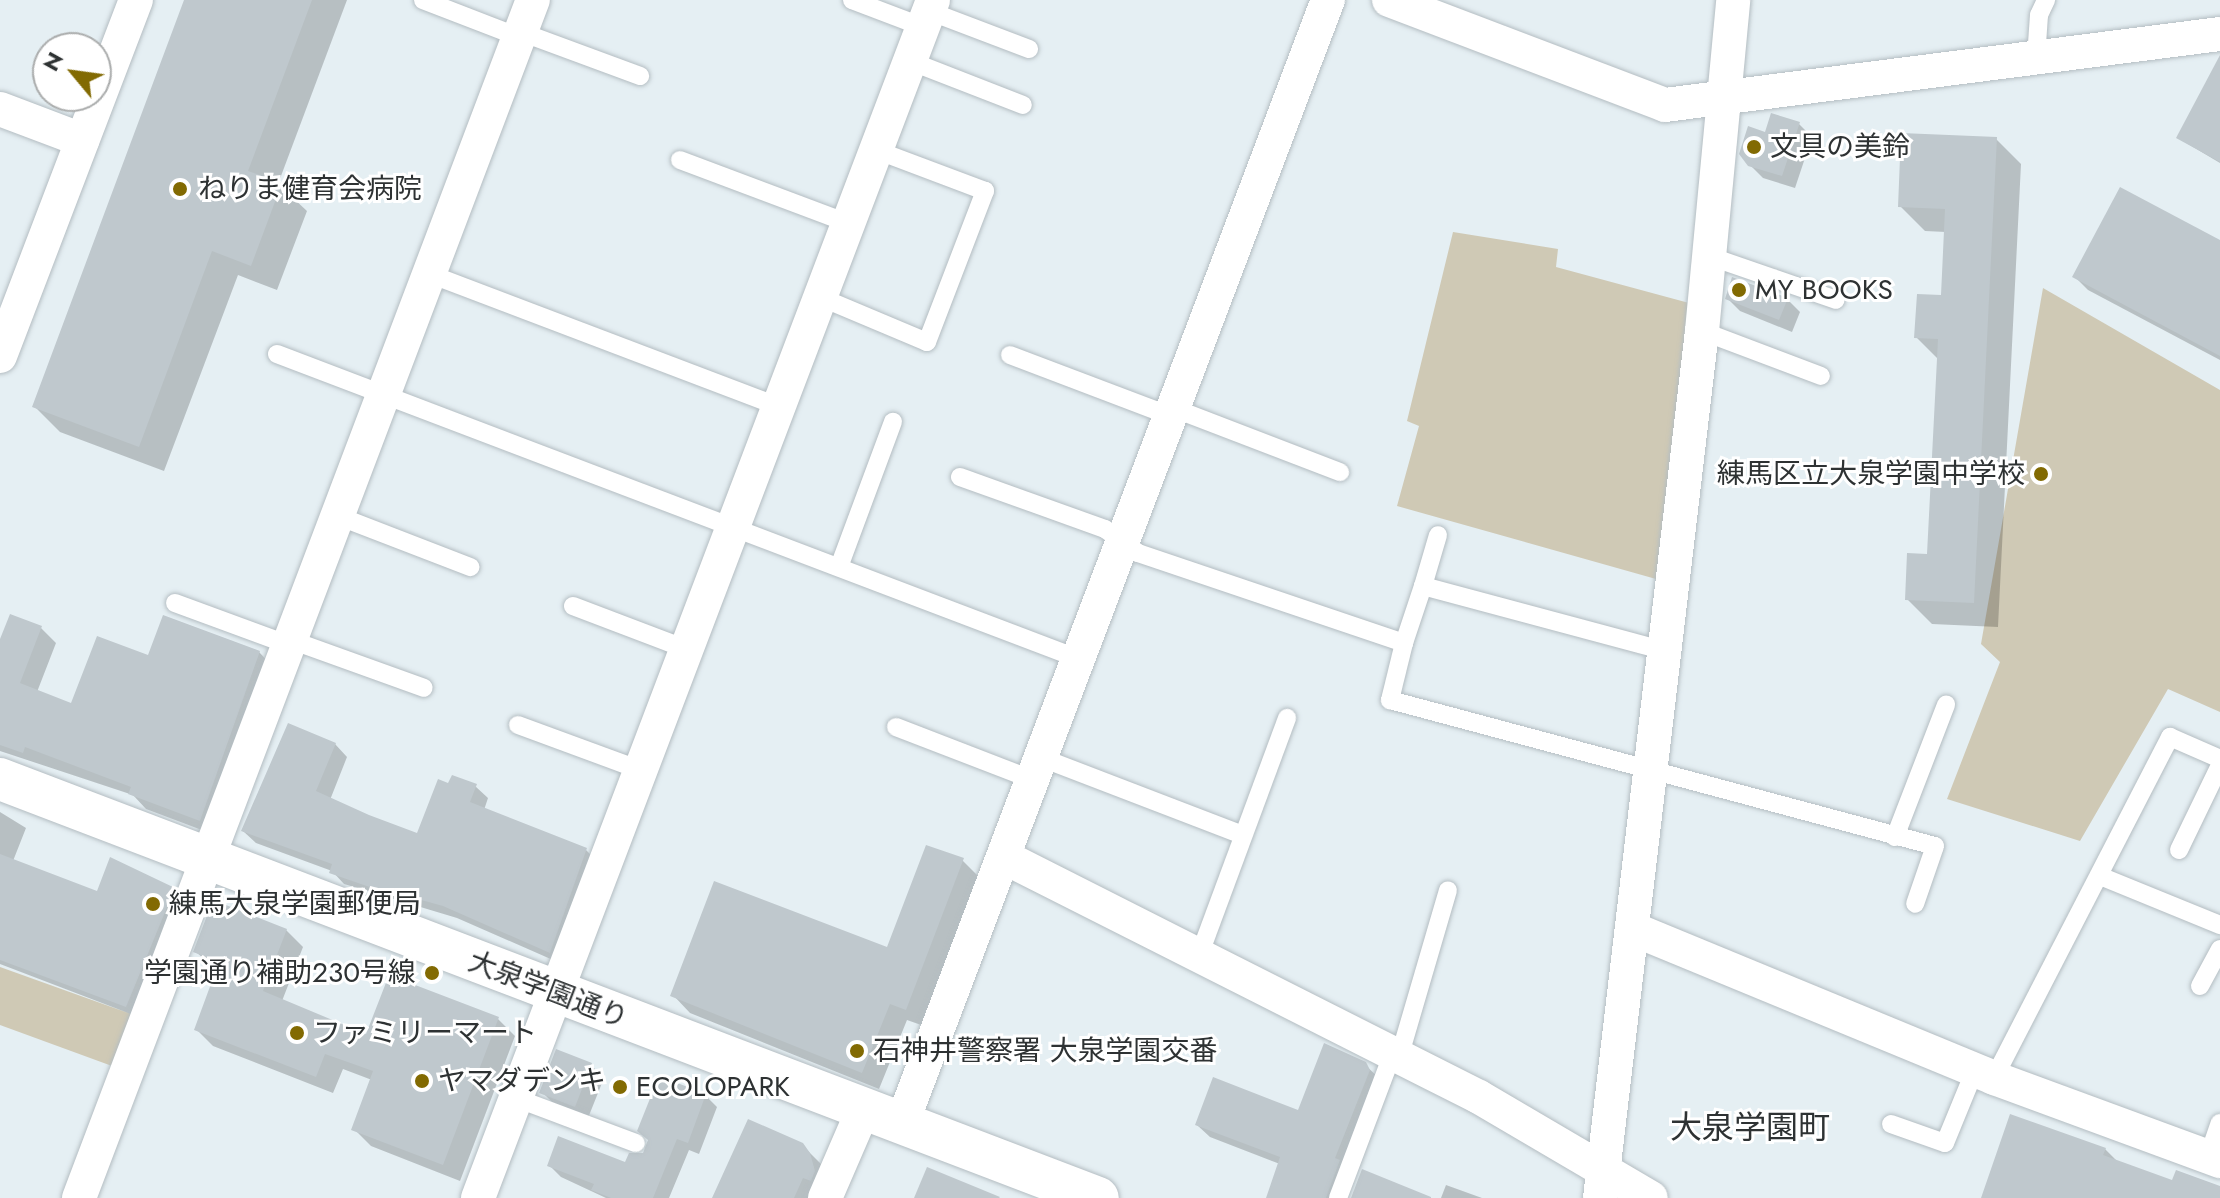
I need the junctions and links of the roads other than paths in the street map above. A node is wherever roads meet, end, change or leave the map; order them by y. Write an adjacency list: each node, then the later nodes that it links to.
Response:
1 (136, 0): 19 (street)
2 (423, 0): 10 (lane)
3 (533, 0): 10 (street)
4 (852, 0): 9 (lane)
5 (1328, 0): 34 (street)
6 (1389, 0): 16 (street)
7 (1733, 0): 16 (street)
8 (2046, 0): 13 (lane)
9 (928, 13): 12 (lane); 14 (street)
10 (520, 34): 15 (lane); 24 (street)
11 (2220, 34): 13 (street)
12 (1029, 49)
13 (2036, 58): 16 (street)
14 (910, 61): 17 (lane); 20 (street)
15 (640, 76)
16 (1725, 99): 23 (street)
17 (1023, 105)
18 (0, 109): 19 (street)
19 (82, 140): 30 (street)
20 (876, 150): 22 (street); 25 (lane)
21 (680, 160): 22 (lane)
22 (848, 223): 25 (street)
23 (1709, 256): 26 (lane); 27 (street)
24 (430, 274): 32 (street); 33 (lane)
25 (820, 297): 33 (street)
26 (1836, 300)
27 (1702, 331): 31 (lane); 50 (street)
28 (277, 354): 32 (lane)
29 (1010, 355): 34 (lane)
30 (0, 356)
31 (1821, 376)
32 (384, 394): 38 (street); 39 (lane)
33 (778, 406): 39 (street)
34 (1172, 412): 36 (lane); 41 (street)
35 (893, 422): 43 (lane)
36 (1340, 472)
37 (960, 477): 41 (lane)
38 (338, 516): 42 (lane); 47 (street)
39 (733, 526): 43 (lane); 49 (street)
40 (1438, 535): 44 (lane)
41 (1123, 541): 48 (lane); 51 (street)
42 (470, 567)
43 (839, 567): 51 (lane)
44 (1423, 586): 48 (lane); 50 (lane)
45 (175, 603): 47 (lane)
46 (573, 606): 49 (lane)
47 (290, 643): 52 (lane); 66 (street)
48 (1404, 643): 58 (lane)
49 (686, 649): 60 (street)
50 (1662, 650): 58 (street)
51 (1079, 659): 59 (street)
52 (424, 688)
53 (1946, 705): 63 (lane)
54 (1287, 718): 62 (lane)
55 (518, 725): 60 (lane)
56 (896, 727): 59 (lane)
57 (2220, 762): 64 (lane); 67 (lane)
58 (1651, 768): 63 (lane); 71 (street)
59 (1038, 769): 62 (lane); 65 (street)
60 (640, 770): 75 (street)
61 (0, 779): 66 (street, 大泉学園通り)
62 (1243, 835): 73 (lane)
63 (1895, 837): 69 (lane)
64 (2179, 850)
65 (1004, 857): 73 (street); 80 (street)
66 (208, 858): 75 (street, 大泉学園通り); 86 (street)
67 (2100, 876): 70 (lane); 77 (lane)
68 (1448, 890): 76 (lane)
69 (1915, 904)
70 (2220, 925)
71 (1633, 929): 77 (street); 85 (street)
72 (2220, 949): 74 (lane)
73 (1199, 956): 76 (street)
74 (2200, 986)
75 (555, 993): 78 (street); 79 (street, 大泉学園通り)
76 (1395, 1055): 85 (street); 90 (lane)
77 (1985, 1074): 82 (lane); 84 (street)
78 (516, 1098): 83 (lane); 87 (street)
79 (864, 1108): 80 (street, 大泉学園通り); 88 (street)
80 (902, 1123): 89 (street, 大泉学園通り)
81 (2220, 1123): 84 (lane)
82 (1891, 1124)
83 (636, 1143)
84 (2214, 1159)
85 (1602, 1184): 91 (street)
86 (79, 1198)
87 (478, 1198)
88 (825, 1198)
89 (1098, 1198)
90 (1338, 1198)
91 (1651, 1198)

